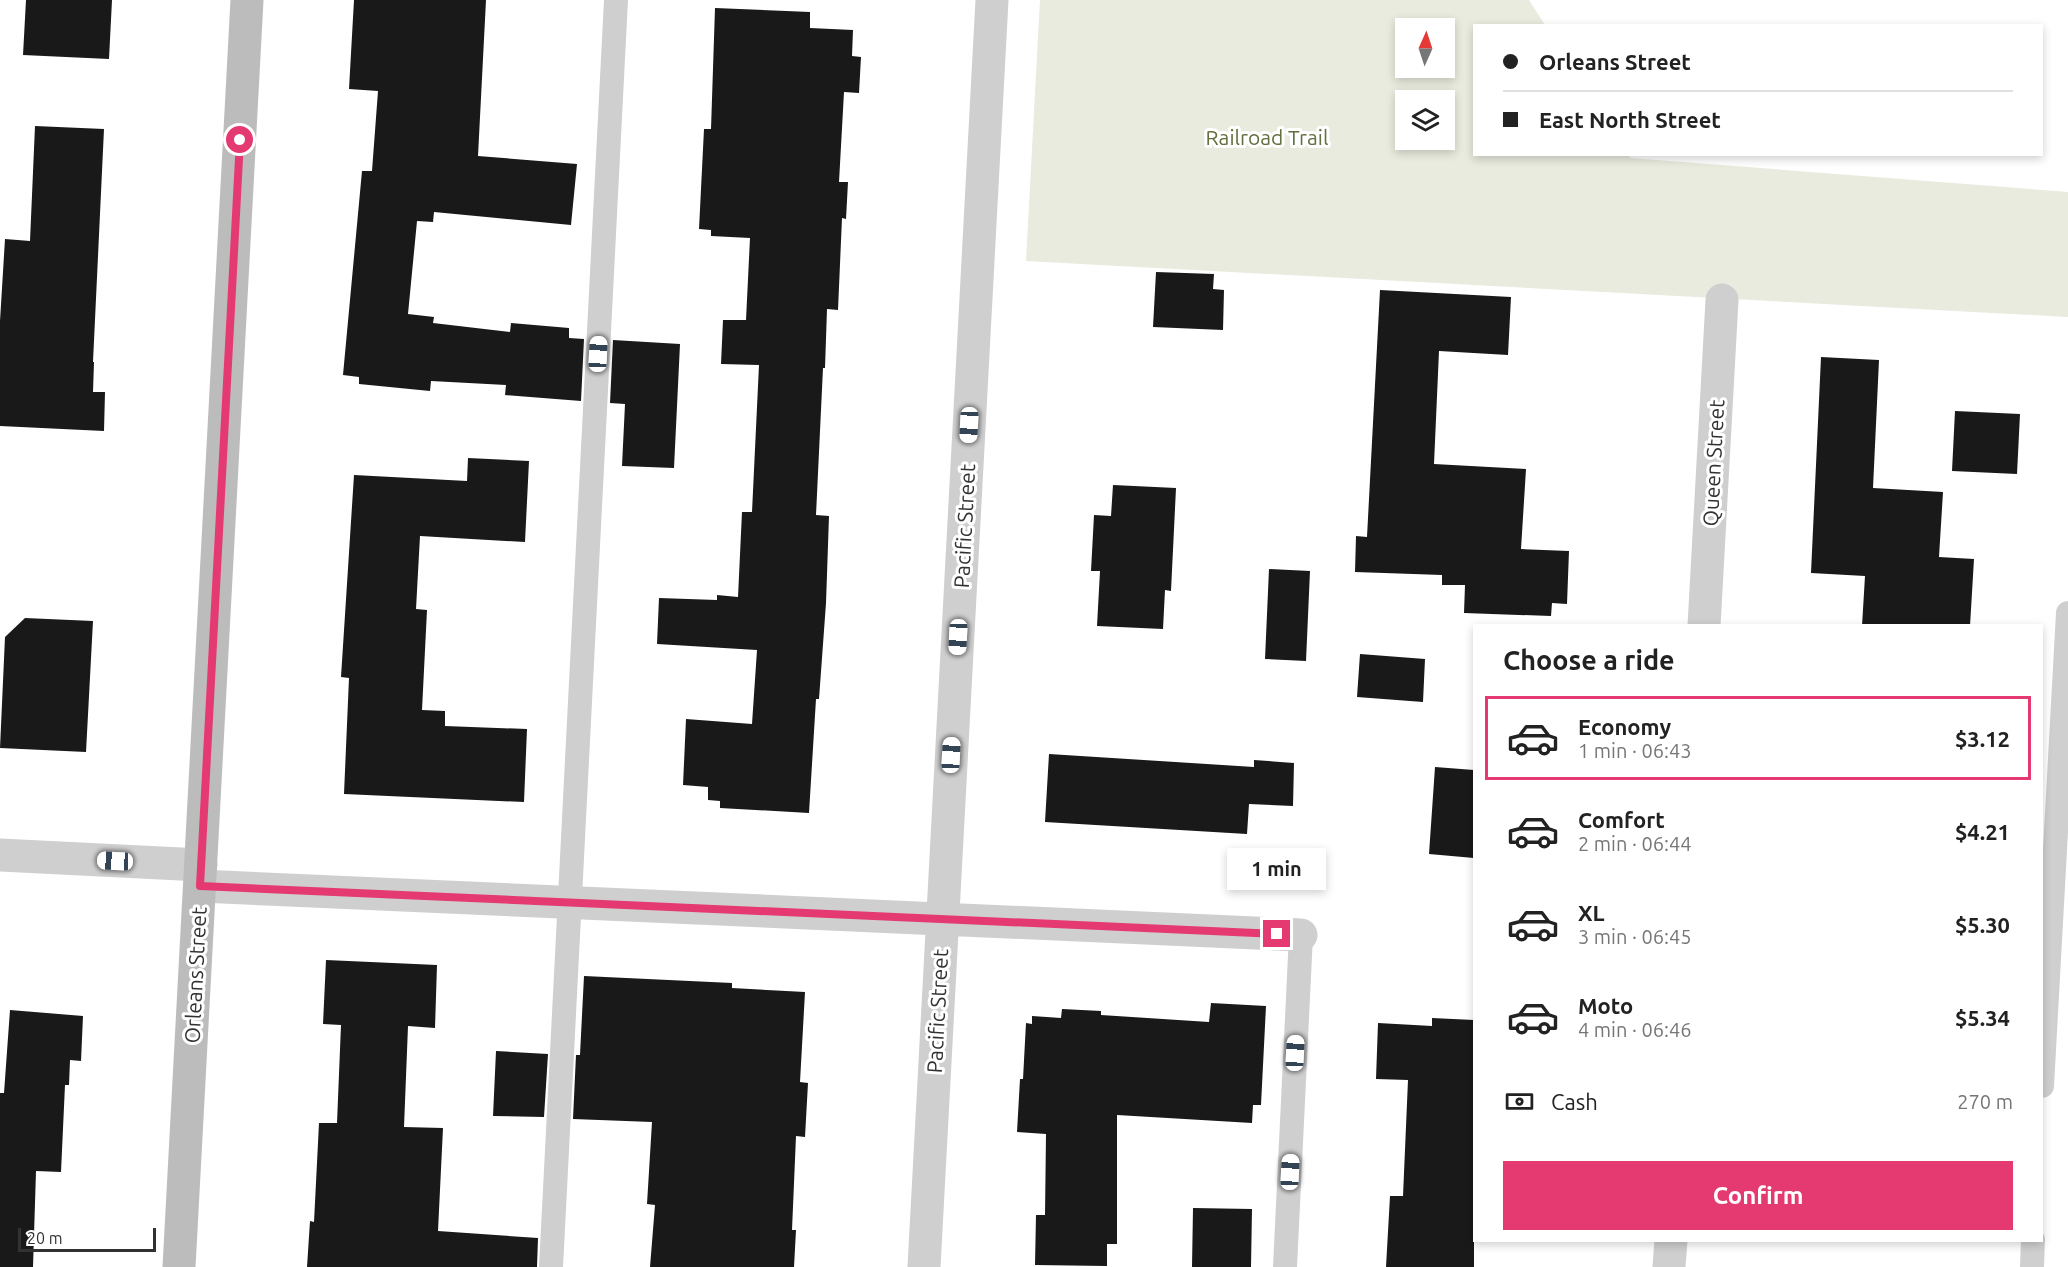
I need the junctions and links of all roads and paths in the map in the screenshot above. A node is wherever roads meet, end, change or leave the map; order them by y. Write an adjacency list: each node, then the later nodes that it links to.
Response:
1 (247, 0): 8 (main road, Orleans Street)
2 (616, 0): 9 (lane)
3 (992, 0): 10 (street, Pacific Street)
4 (1722, 300): 6 (street, Queen Street)
5 (2068, 613): 12 (lane)
6 (1704, 624)
7 (0, 855): 8 (street)
8 (200, 875): 9 (street); 15 (main road, Orleans Street)
9 (569, 902): 10 (street); 16 (lane)
10 (943, 919): 11 (street); 17 (street, Pacific Street)
11 (1301, 935): 18 (lane)
12 (2043, 1068)
13 (1671, 1242): 19 (street)
14 (2033, 1242): 20 (lane)
15 (179, 1267)
16 (550, 1267)
17 (924, 1267)
18 (1285, 1267)
19 (1669, 1267)
20 (2032, 1267)

